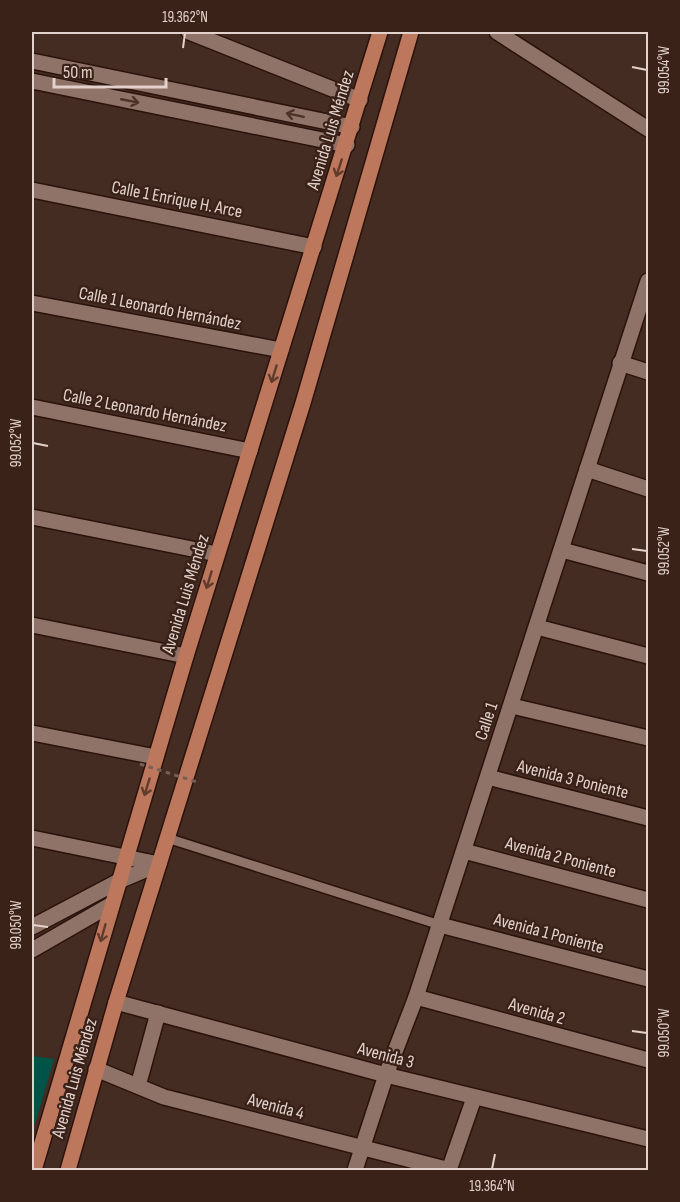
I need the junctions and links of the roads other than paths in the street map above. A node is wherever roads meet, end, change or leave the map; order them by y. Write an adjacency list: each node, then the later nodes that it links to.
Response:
1 (189, 32): 7 (street)
2 (380, 32): 7 (main road, Avenida Luis Méndez)
3 (411, 32): 37 (main road, Avenida Luis Méndez)
4 (497, 32): 9 (street)
5 (32, 61): 8 (street, one-way to 5)
6 (32, 81): 10 (street, one-way to 10)
7 (360, 100): 8 (main road, Avenida Luis Méndez)
8 (352, 127): 10 (main road, Avenida Luis Méndez)
9 (648, 129)
10 (346, 145): 12 (main road, Avenida Luis Méndez, one-way to 12)
11 (32, 190): 12 (street, Calle 1 Enrique H. Arce)
12 (314, 247): 15 (main road, Avenida Luis Méndez)
13 (648, 281): 16 (street, Calle 1)
14 (32, 303): 15 (street, Calle 1 Leonardo Hernández)
15 (281, 351): 19 (main road, Avenida Luis Méndez, one-way to 19)
16 (620, 363): 17 (street); 20 (street, Calle 1)
17 (648, 372)
18 (32, 407): 19 (street, Calle 2 Leonardo Hernández)
19 (250, 451): 24 (main road, Avenida Luis Méndez)
20 (586, 470): 21 (street); 23 (street, Calle 1)
21 (648, 489)
22 (32, 517): 24 (street)
23 (562, 550): 25 (street); 27 (street, Calle 1)
24 (217, 554): 28 (main road, Avenida Luis Méndez, one-way to 28)
25 (648, 573)
26 (32, 624): 28 (street)
27 (537, 627): 29 (street); 30 (street, Calle 1)
28 (186, 656): 33 (main road, Avenida Luis Méndez)
29 (648, 656)
30 (512, 706): 32 (street); 34 (street, Calle 1)
31 (32, 733): 33 (street)
32 (648, 738)
33 (156, 758): 39 (main road, Avenida Luis Méndez, one-way to 39)
34 (488, 777): 35 (street, Avenida 3 Poniente); 38 (street, Calle 1)
35 (648, 818)
36 (32, 838): 39 (street)
37 (167, 838): 40 (main road, Avenida Luis Méndez); 44 (lane)
38 (464, 851): 42 (street, Avenida 2 Poniente); 44 (street, Calle 1)
39 (126, 857): 40 (street); 41 (main road, Avenida Luis Méndez)
40 (159, 864): 41 (street); 49 (main road, Avenida Luis Méndez)
41 (119, 881): 43 (main road, Avenida Luis Méndez); 45 (street)
42 (648, 900)
43 (112, 904): 46 (street); 58 (main road, Avenida Luis Méndez, one-way to 58)
44 (440, 925): 47 (street, Avenida 1 Poniente); 48 (street, Calle 1)
45 (32, 927)
46 (32, 950)
47 (648, 980)
48 (416, 997): 51 (street, Avenida 2); 53 (street, Calle 1)
49 (116, 1002): 50 (street, Avenida 3); 52 (main road, Avenida Luis Méndez)
50 (158, 1013): 53 (street, Avenida 3); 54 (street)
51 (648, 1060)
52 (96, 1069): 54 (street, Avenida 4); 59 (main road, Avenida Luis Méndez)
53 (386, 1075): 55 (street, Avenida 3); 57 (street, Calle 1)
54 (138, 1086): 57 (street, Avenida 4)
55 (474, 1098): 56 (street, Avenida 3); 61 (street)
56 (648, 1139)
57 (361, 1149): 60 (street, Calle 1); 61 (street, Avenida 4)
58 (34, 1170)
59 (68, 1170)
60 (355, 1170)
61 (450, 1170)

